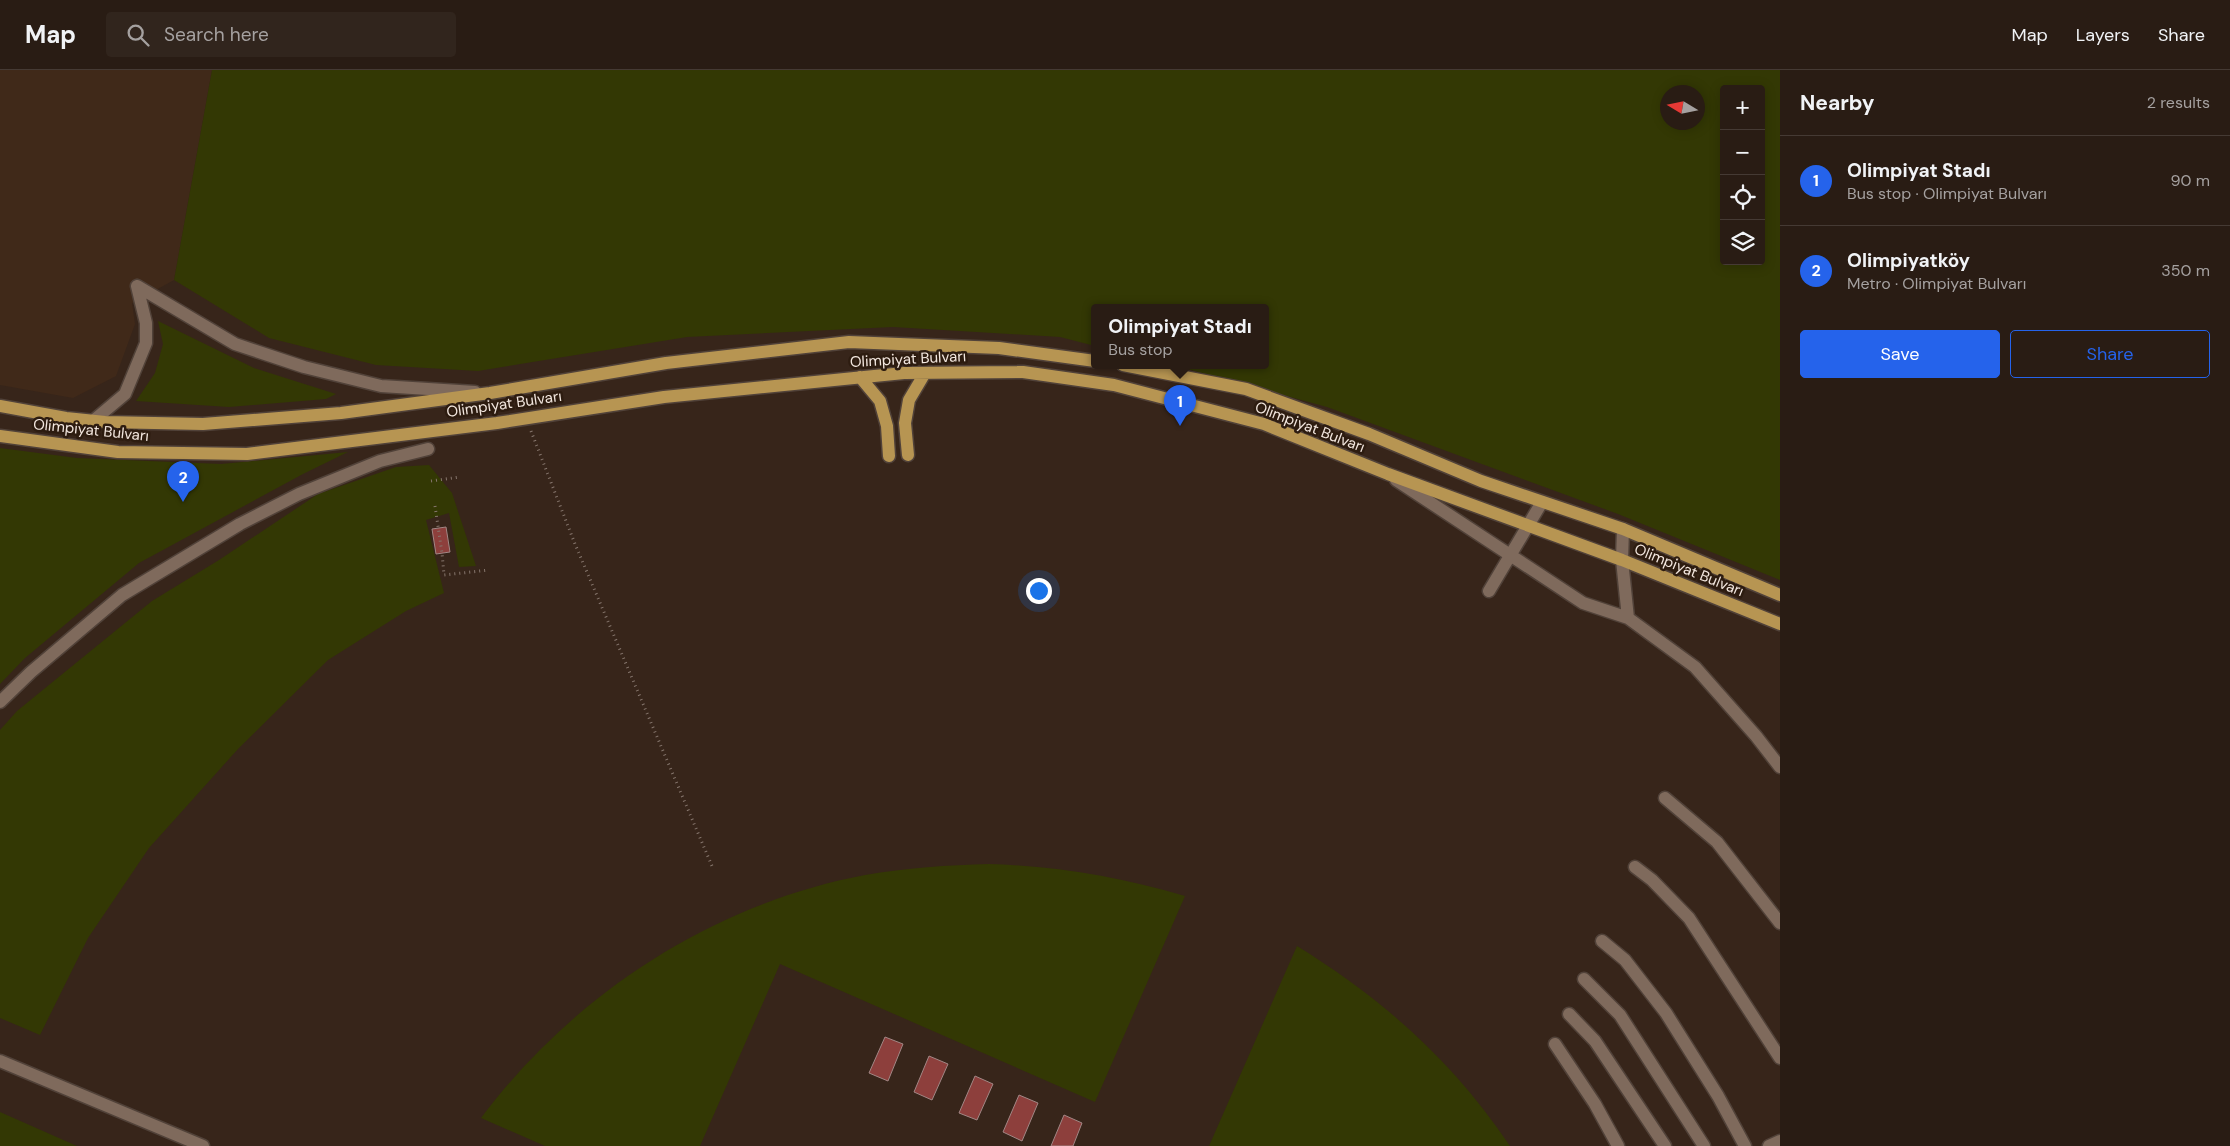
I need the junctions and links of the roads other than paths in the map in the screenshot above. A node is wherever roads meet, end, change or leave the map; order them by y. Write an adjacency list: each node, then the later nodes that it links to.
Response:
1 (1091, 360): 5 (main road, Olimpiyat Bulvarı)
2 (1144, 369): 13 (main road, Olimpiyat Bulvarı)
3 (925, 373): 4 (main road, Olimpiyat Bulvarı); 10 (main road); 12 (main road, Olimpiyat Bulvarı)
4 (860, 377): 8 (main road, Olimpiyat Bulvarı); 11 (main road)
5 (490, 392): 7 (main road, Olimpiyat Bulvarı); 7 (street)
6 (0, 406): 7 (main road, Olimpiyat Bulvarı)
7 (93, 421)
8 (0, 436)
9 (428, 450): 22 (street)
10 (908, 455)
11 (889, 456)
12 (1388, 474): 14 (main road, Olimpiyat Bulvarı); 16 (street)
13 (1542, 502): 14 (street); 15 (main road, Olimpiyat Bulvarı)
14 (1529, 526): 16 (street); 17 (main road, Olimpiyat Bulvarı)
15 (1623, 529): 17 (street); 19 (main road, Olimpiyat Bulvarı)
16 (1511, 556): 18 (street); 20 (street)
17 (1622, 560): 20 (street); 21 (main road, Olimpiyat Bulvarı)
18 (1489, 591)
19 (1780, 595)
20 (1628, 618): 23 (street)
21 (1780, 624)
22 (0, 702)
23 (1780, 767)
24 (1665, 798): 26 (street)
25 (1635, 867): 31 (street)
26 (1780, 923)
27 (1602, 941): 37 (street)
28 (1584, 979): 36 (street)
29 (1569, 1014): 35 (street)
30 (1555, 1044): 34 (street)
31 (1780, 1058)
32 (0, 1061): 33 (street)
33 (203, 1146)
34 (1618, 1146)
35 (1665, 1146)
36 (1704, 1146)
37 (1745, 1146)

